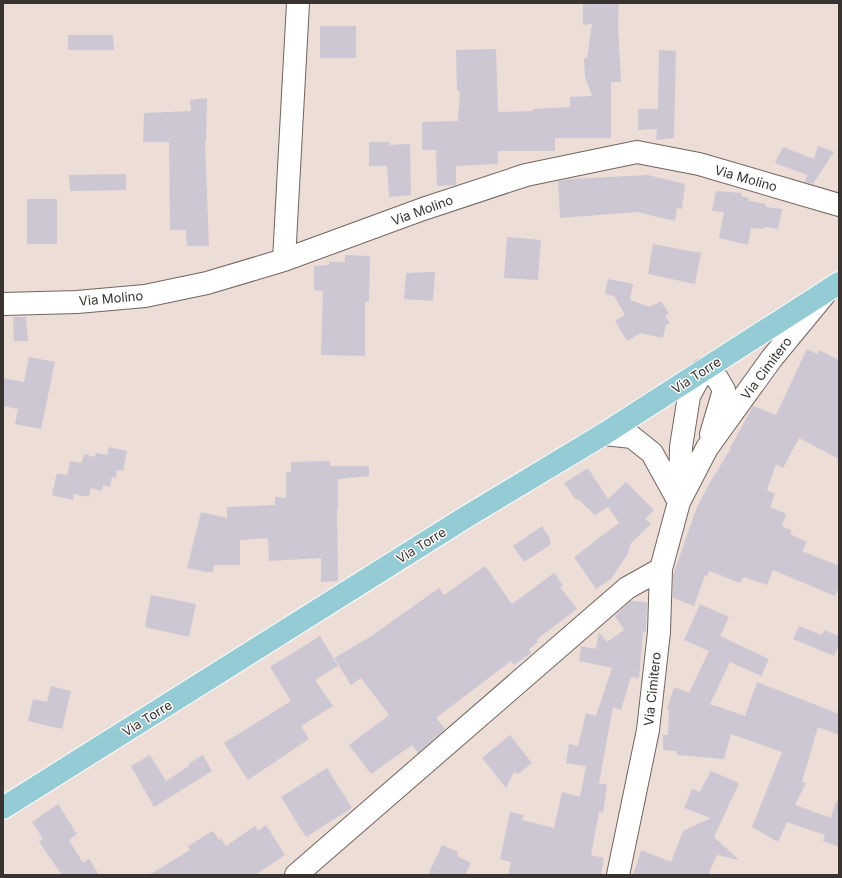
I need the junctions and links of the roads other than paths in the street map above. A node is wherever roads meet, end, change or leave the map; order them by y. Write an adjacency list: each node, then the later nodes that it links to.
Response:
1 (298, 3): 3 (street)
2 (839, 205): 3 (street, Via Molino)
3 (284, 260): 5 (street, Via Molino)
4 (833, 287): 6 (main road, Via Torre); 8 (street, Via Cimitero)
5 (3, 304)
6 (703, 370): 7 (main road, Via Torre); 8 (street, Via Cimitero); 9 (street, Via Cimitero)
7 (604, 434): 9 (street); 11 (main road, Via Torre)
8 (707, 448): 9 (street, Via Cimitero)
9 (679, 502): 10 (street, Via Cimitero)
10 (661, 569): 12 (street); 13 (street, Via Cimitero)
11 (3, 808)
12 (296, 875)
13 (618, 875)

